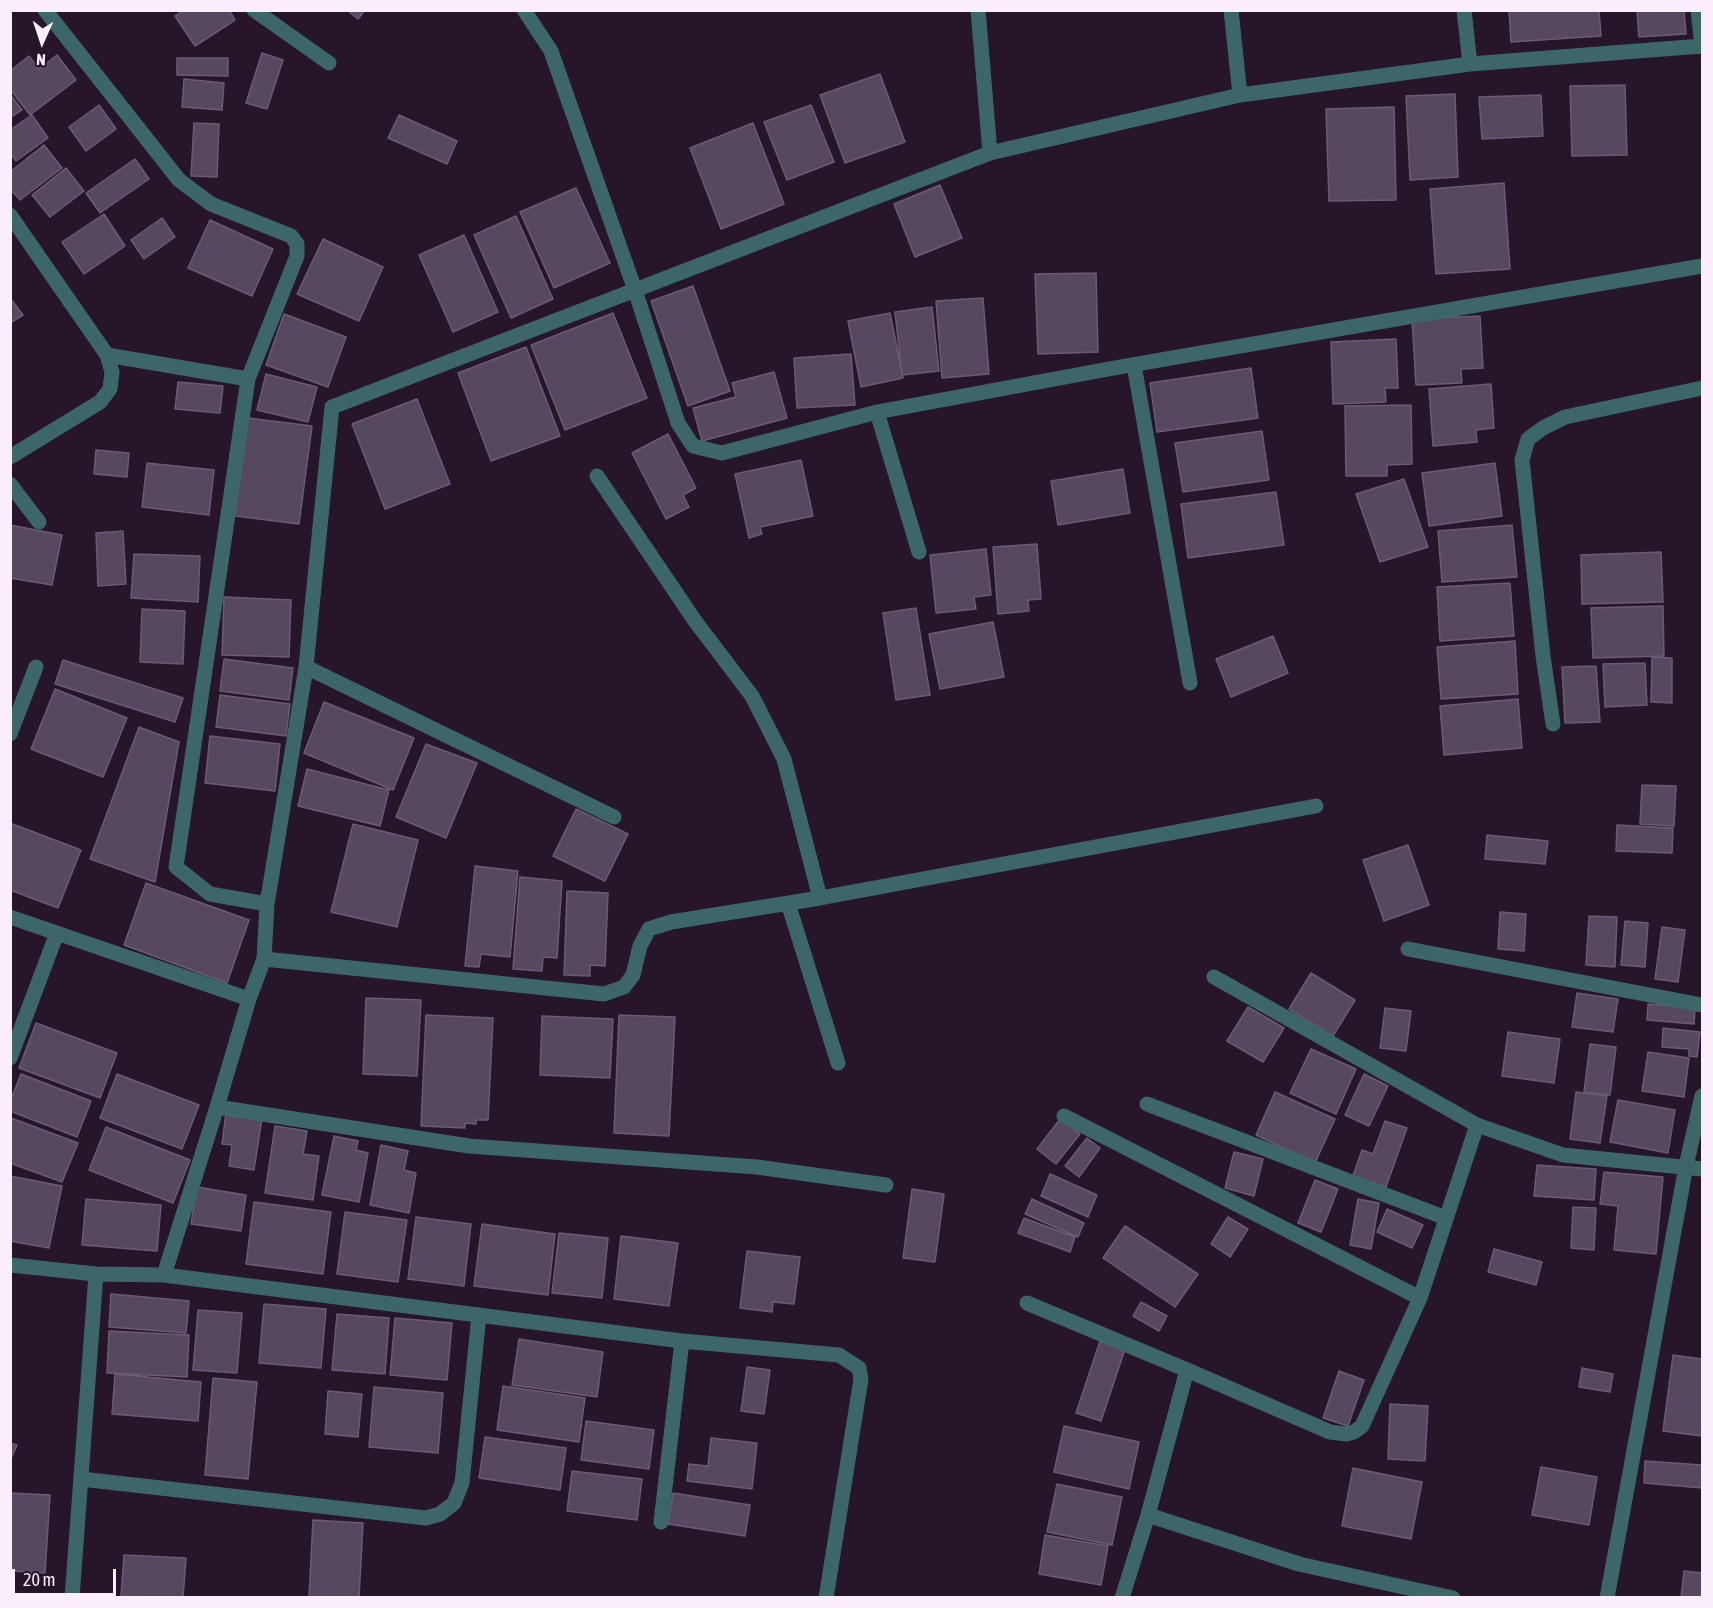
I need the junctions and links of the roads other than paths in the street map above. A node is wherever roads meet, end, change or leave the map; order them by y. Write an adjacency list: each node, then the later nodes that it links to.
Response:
1 (45, 10): 18 (street)
2 (254, 10): 9 (street)
3 (524, 10): 15 (street)
4 (978, 10): 12 (street)
5 (1231, 10): 11 (street)
6 (1464, 10): 10 (street)
7 (1698, 10): 8 (street)
8 (1702, 46): 10 (street)
9 (329, 63)
10 (1470, 64): 11 (street)
11 (1240, 95): 12 (street)
12 (990, 153): 15 (street)
13 (10, 215): 16 (street)
14 (1702, 266): 17 (street)
15 (635, 290): 20 (street); 27 (street)
16 (107, 355): 18 (street); 21 (street)
17 (1134, 365): 20 (street); 28 (street)
18 (248, 379): 35 (street)
19 (1702, 388): 29 (street)
20 (877, 412): 25 (street)
21 (10, 457)
22 (597, 476): 33 (street)
23 (10, 484): 24 (street)
24 (39, 522)
25 (919, 552)
26 (36, 667): 30 (street)
27 (306, 667): 32 (street); 35 (street)
28 (1190, 683)
29 (1553, 724)
30 (10, 734)
31 (1316, 806): 33 (street)
32 (614, 817)
33 (820, 897): 34 (street)
34 (788, 903): 39 (street); 44 (street)
35 (267, 904): 39 (street)
36 (10, 916): 37 (street)
37 (57, 933): 41 (street); 43 (street)
38 (1408, 949): 42 (street)
39 (264, 959): 41 (street)
40 (1214, 977): 49 (street)
41 (249, 999): 47 (street)
42 (1702, 1005)
43 (10, 1058)
44 (838, 1063)
45 (1702, 1096): 50 (street)
46 (1147, 1104): 53 (street)
47 (217, 1107): 52 (street); 56 (street)
48 (1064, 1116): 57 (street)
49 (1477, 1125): 50 (street); 53 (street)
50 (1686, 1166): 51 (street); 69 (street)
51 (1702, 1169)
52 (886, 1185)
53 (1446, 1218): 57 (street)
54 (10, 1265): 55 (street)
55 (96, 1274): 56 (street); 62 (street)
56 (164, 1275): 59 (street)
57 (1420, 1298): 61 (street)
58 (1027, 1303): 61 (street)
59 (479, 1315): 60 (street); 62 (street)
60 (682, 1341): 64 (street); 66 (street)
61 (1187, 1370): 63 (street)
62 (81, 1479): 65 (street)
63 (1148, 1515): 67 (street); 68 (street)
64 (661, 1522)
65 (72, 1598)
66 (826, 1598)
67 (1122, 1598)
68 (1453, 1598)
69 (1607, 1598)

